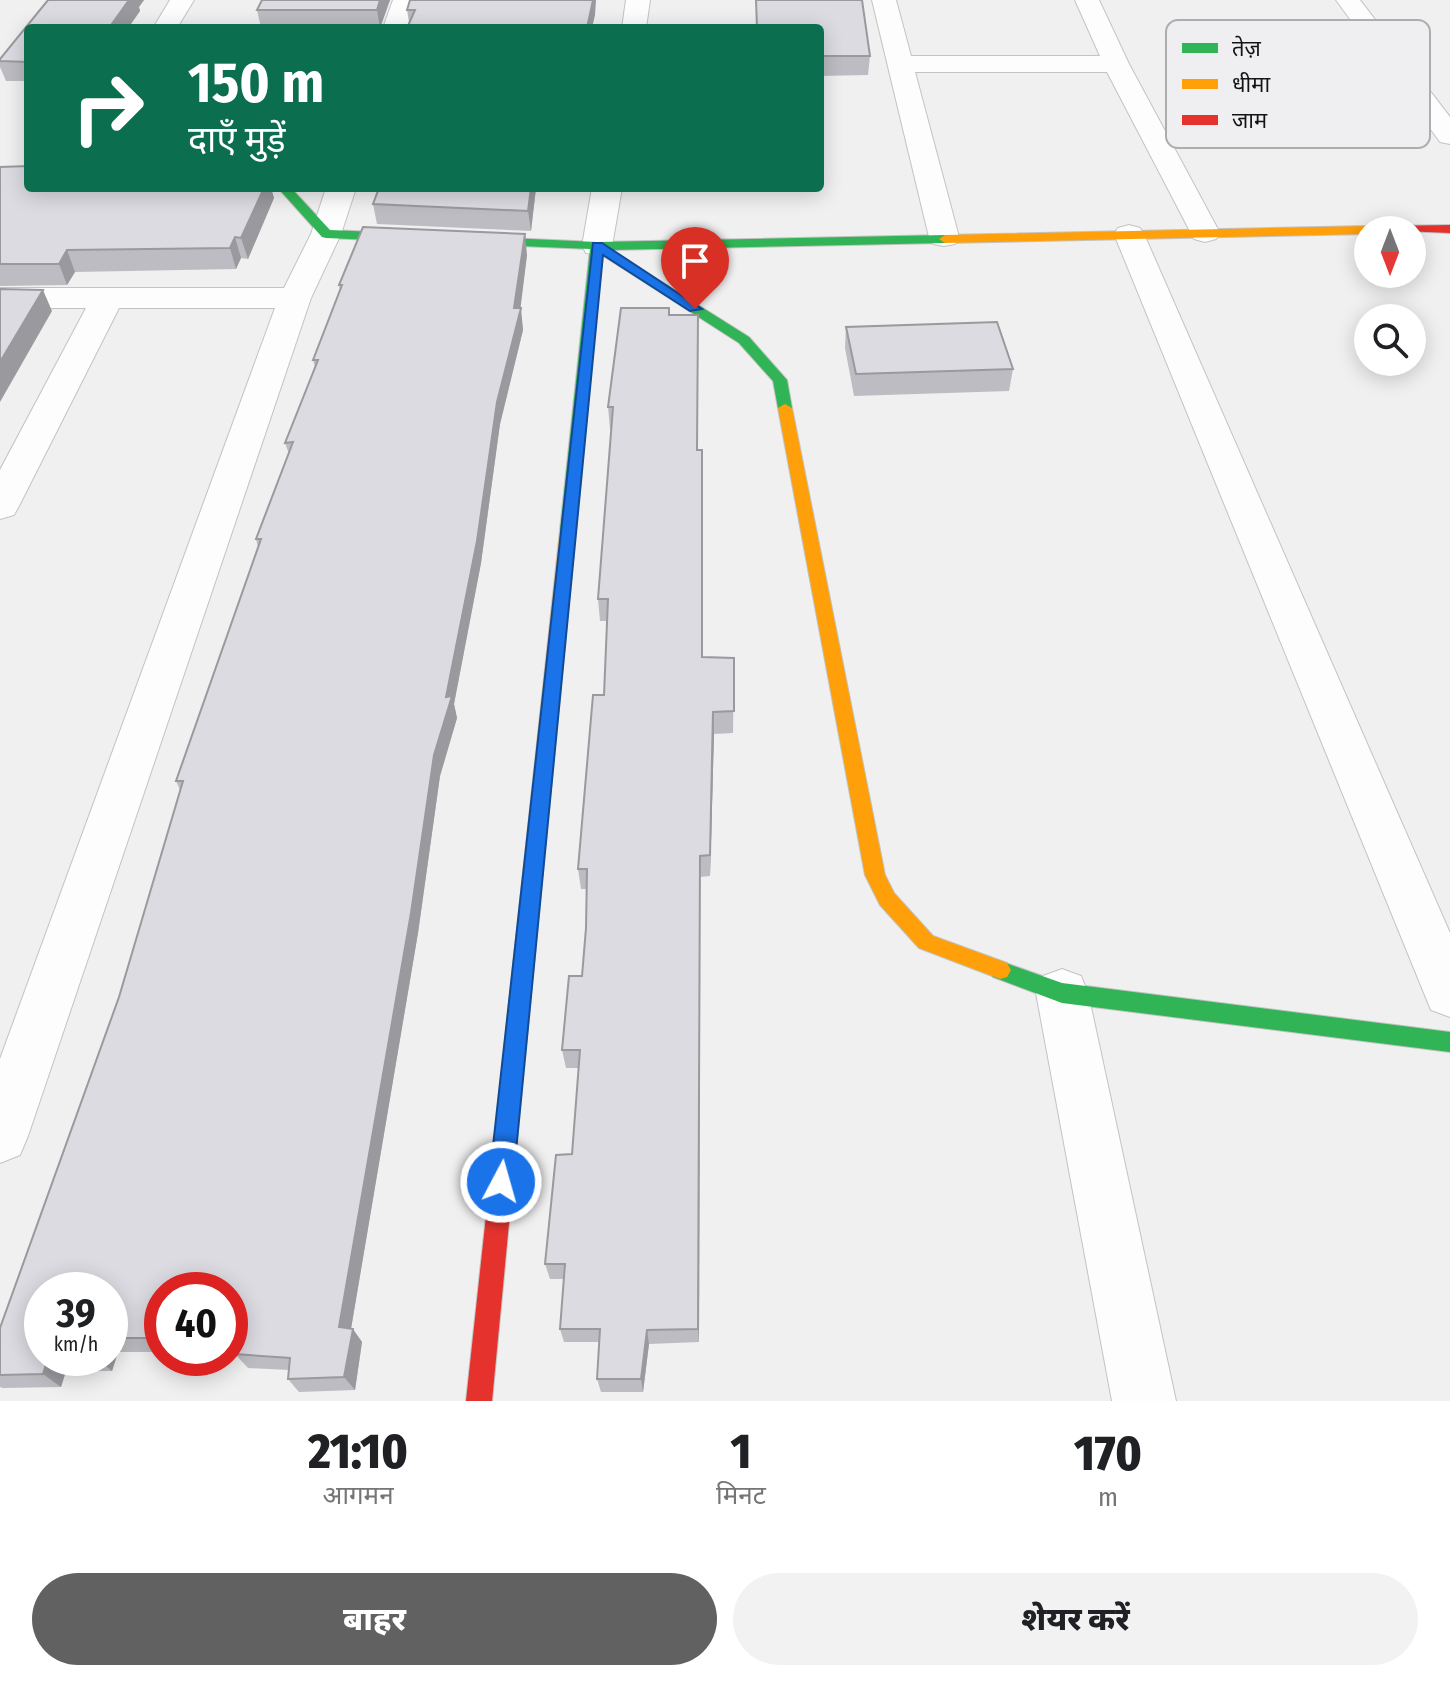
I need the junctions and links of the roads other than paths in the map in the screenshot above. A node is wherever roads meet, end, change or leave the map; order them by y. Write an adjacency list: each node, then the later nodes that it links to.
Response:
1 (182, 0): 8 (street)
2 (405, 0): 9 (street)
3 (638, 0): 10 (street)
4 (884, 0): 11 (street)
5 (1087, 0): 12 (street)
6 (1348, 0): 7 (street)
7 (1363, 20)
8 (167, 24)
9 (396, 24)
10 (635, 24)
11 (898, 64): 12 (street); 24 (street)
12 (1116, 64): 21 (street)
13 (1430, 109): 14 (street)
14 (1450, 136)
15 (291, 192): 22 (street)
16 (340, 192): 22 (street)
17 (606, 192): 25 (street)
18 (1426, 229): 19 (street)
19 (1450, 229)
20 (1354, 230): 21 (street)
21 (1205, 233): 23 (street)
22 (326, 234): 25 (street); 28 (street)
23 (1129, 234): 24 (street); 31 (street)
24 (944, 237): 25 (street)
25 (597, 246): 30 (street); 35 (street)
26 (108, 297): 27 (street); 28 (street); 29 (street)
27 (0, 298)
28 (295, 298): 32 (street)
29 (0, 506)
30 (1062, 993): 33 (street); 36 (street)
31 (1450, 993)
32 (20, 1026): 34 (street)
33 (1450, 1042)
34 (0, 1136)
35 (479, 1401)
36 (1144, 1401)

